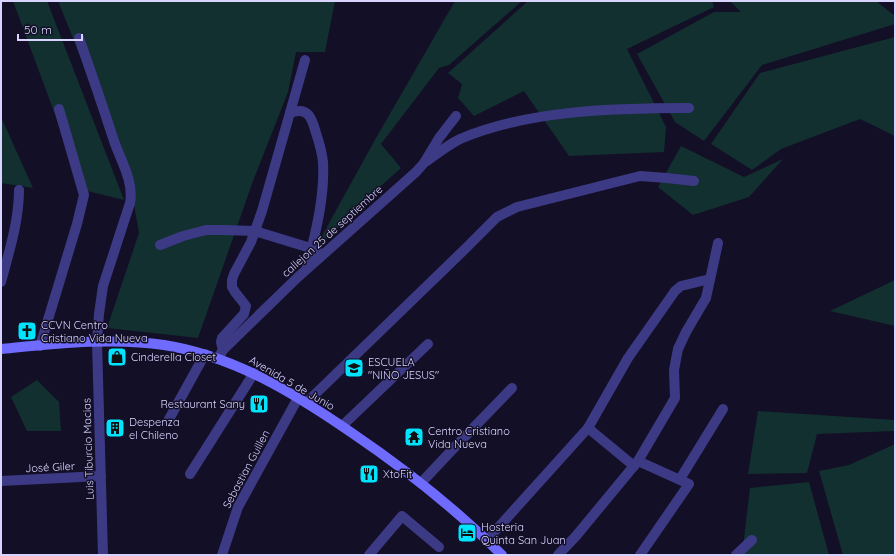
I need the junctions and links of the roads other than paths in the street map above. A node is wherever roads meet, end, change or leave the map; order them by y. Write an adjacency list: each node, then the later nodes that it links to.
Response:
1 (79, 38): 18 (street, Luis Tiburcio Macias)
2 (305, 60): 5 (street)
3 (689, 108): 7 (street)
4 (59, 109): 20 (street)
5 (290, 113): 10 (street); 13 (street)
6 (456, 116): 7 (street, callejon 25 de septiembre)
7 (424, 163): 14 (street, callejon 25 de septiembre)
8 (694, 181): 26 (street, Sebastian Guillen)
9 (19, 190): 17 (street)
10 (255, 231): 12 (street); 13 (street); 23 (street)
11 (718, 243): 16 (street)
12 (160, 245)
13 (312, 248): 14 (street); 15 (street)
14 (325, 252): 15 (street, callejon 25 de septiembre)
15 (307, 268): 23 (street, callejon 25 de septiembre)
16 (710, 279): 30 (street); 31 (street)
17 (1, 282)
18 (97, 342): 20 (street, Avenida 5 de Junio); 22 (street, Avenida 5 de Junio); 33 (street, Luis Tiburcio Macias)
19 (428, 344): 29 (street)
20 (40, 346): 21 (street, Avenida 5 de Junio)
21 (1, 349)
22 (205, 354): 23 (street, Avenida 5 de Junio); 28 (street)
23 (221, 354): 24 (street, Avenida 5 de Junio)
24 (254, 373): 26 (street, Avenida 5 de Junio); 32 (street)
25 (512, 388): 36 (street)
26 (302, 400): 29 (street, Avenida 5 de Junio); 42 (street, Sebastian Guillen)
27 (723, 409): 34 (street)
28 (168, 421)
29 (342, 426): 36 (street, Avenida 5 de Junio)
30 (588, 428): 31 (street); 37 (street)
31 (636, 464): 34 (street); 44 (street)
32 (190, 474)
33 (101, 476): 35 (street, José Giler); 41 (street, Luis Tiburcio Macias)
34 (680, 479): 45 (street)
35 (1, 481)
36 (421, 483): 37 (street, Avenida 5 de Junio)
37 (487, 540): 43 (street, Avenida 5 de Junio)
38 (752, 540): 46 (street)
39 (439, 547): 40 (street)
40 (372, 554)
41 (103, 555)
42 (222, 555)
43 (500, 555)
44 (558, 555)
45 (640, 555)
46 (736, 555)

